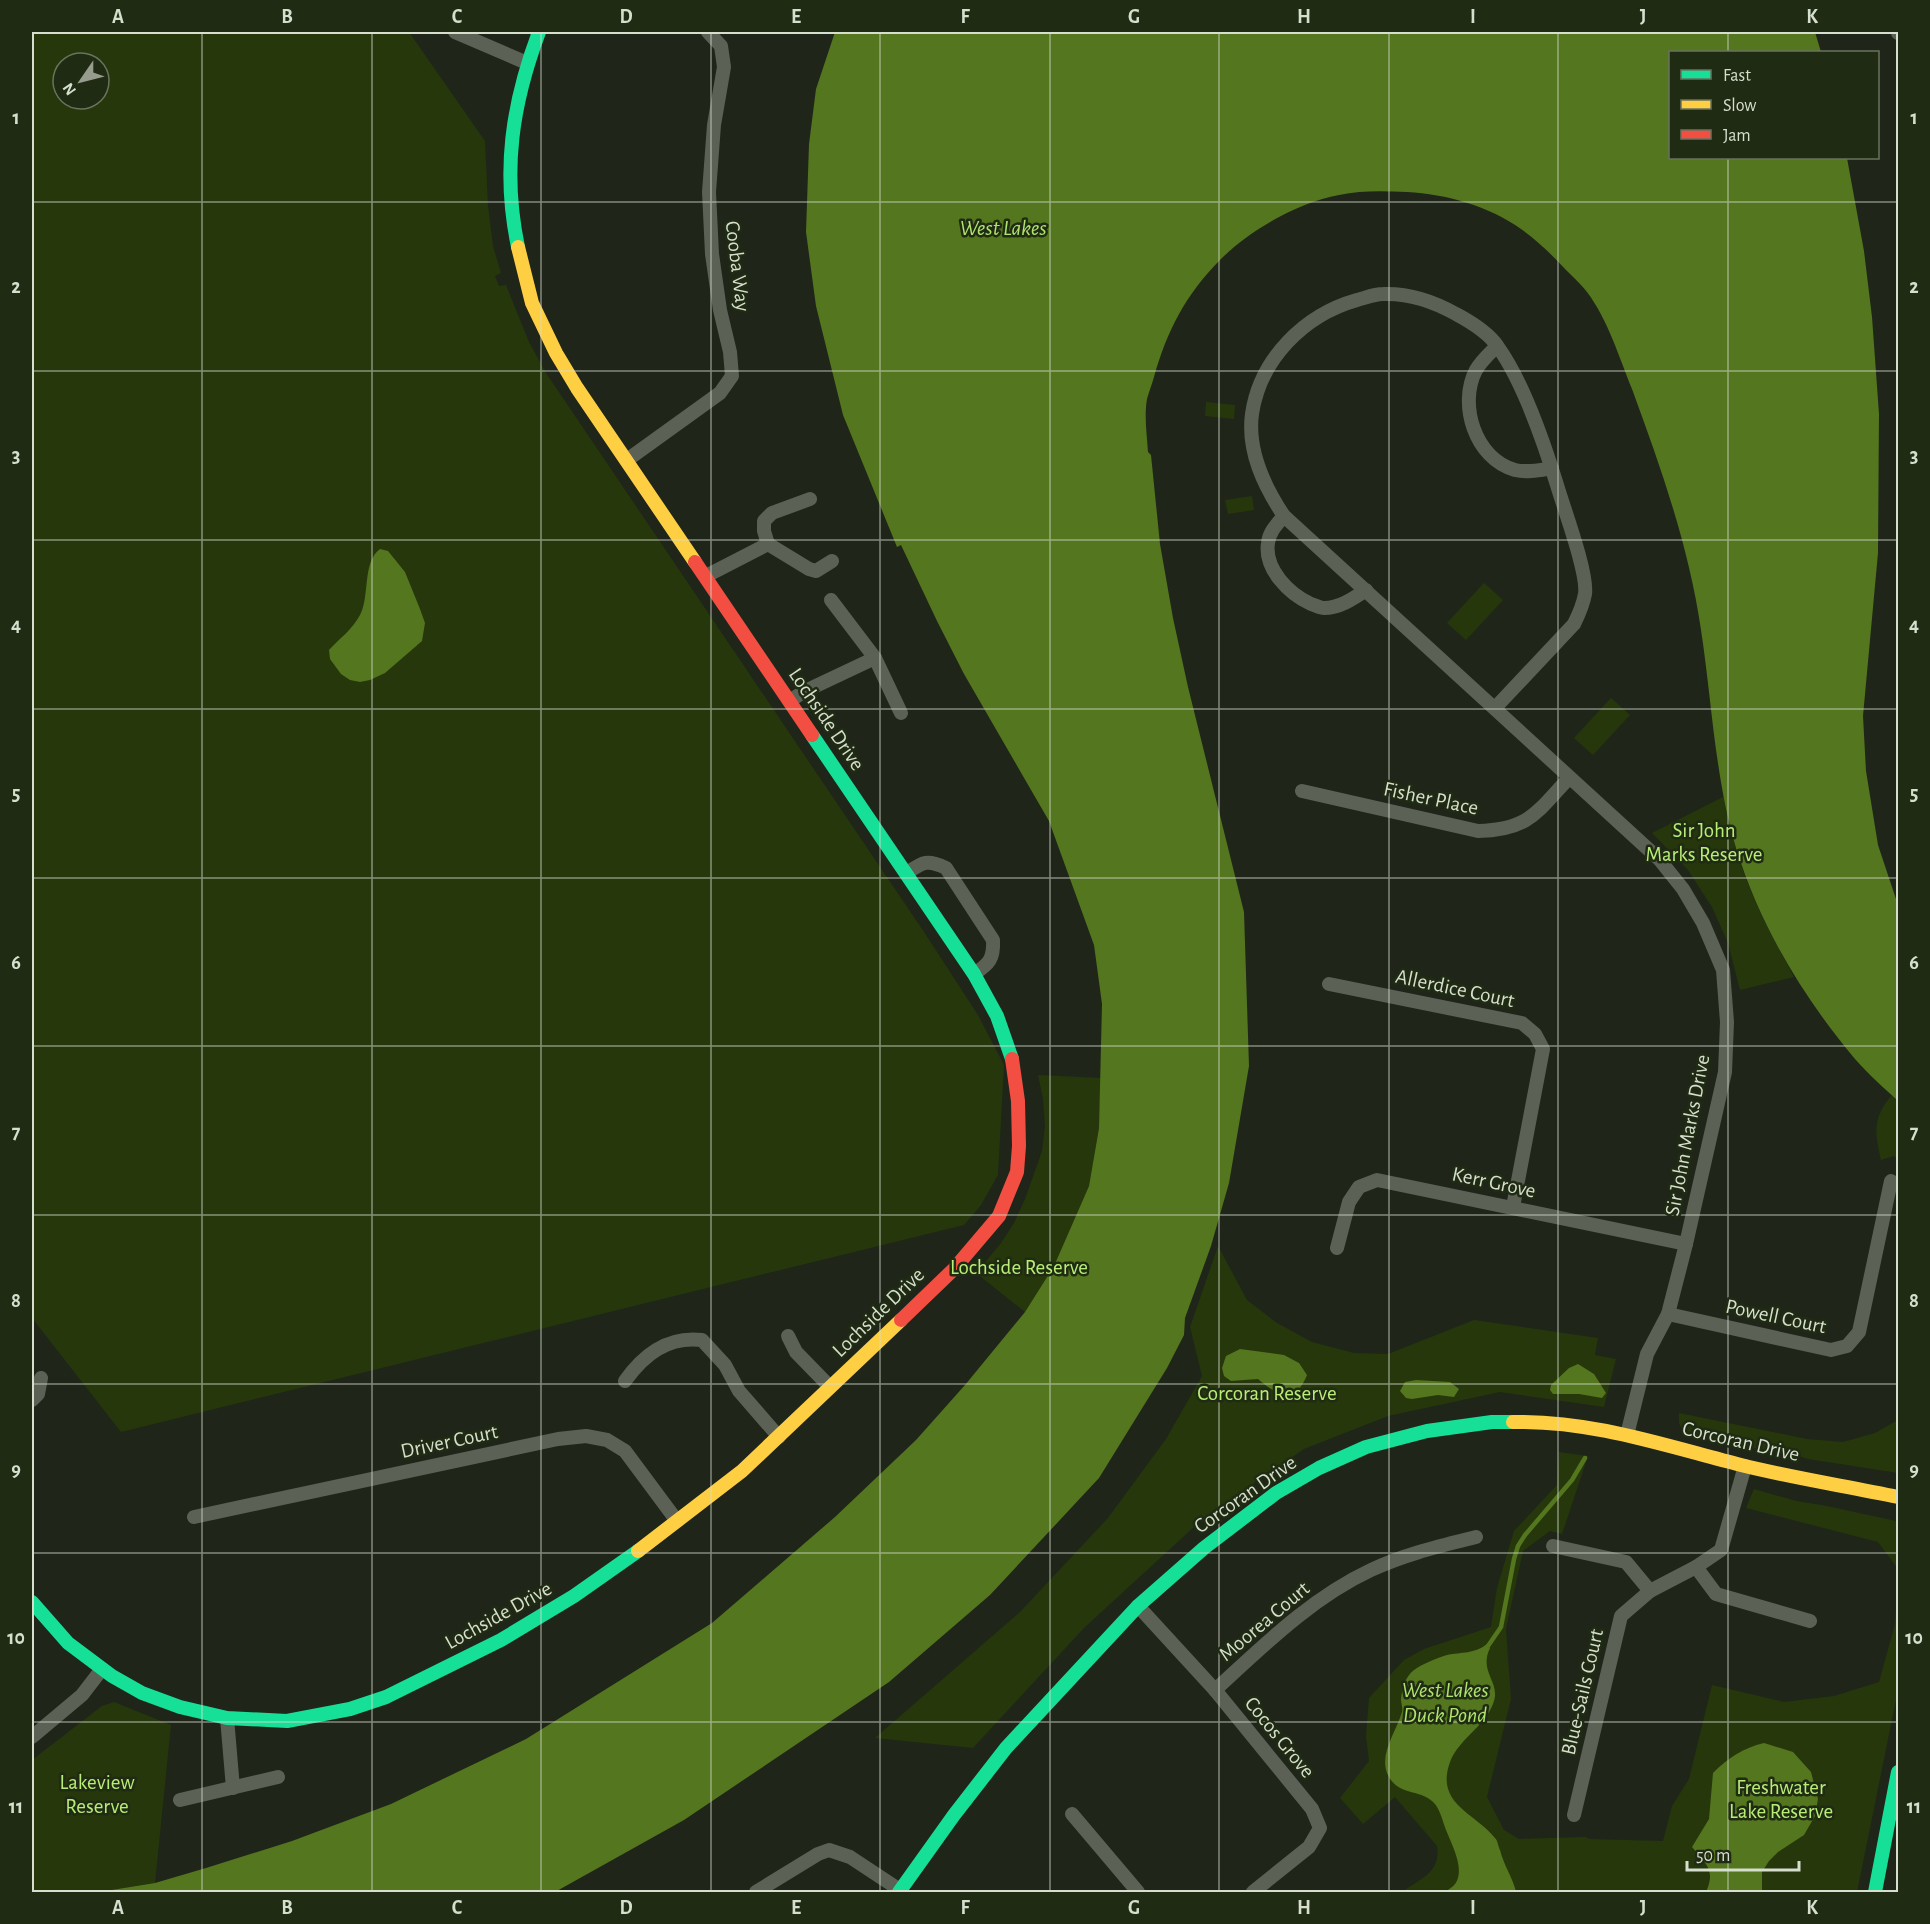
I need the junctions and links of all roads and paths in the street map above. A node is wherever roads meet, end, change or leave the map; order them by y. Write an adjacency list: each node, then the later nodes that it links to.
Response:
1 (455, 32): 4 (street)
2 (539, 32): 4 (street, Lochside Drive)
3 (708, 32): 6 (street, Cooba Way)
4 (527, 63): 6 (street, Lochside Drive)
5 (1497, 346): 7 (street, Sir John Marks Drive); 7 (street); 9 (street, Sir John Marks Drive)
6 (627, 460): 12 (street, Lochside Drive)
7 (1552, 468): 17 (street, Sir John Marks Drive)
8 (810, 499): 10 (street)
9 (1284, 516): 13 (street, Sir John Marks Drive); 13 (street)
10 (768, 544): 11 (street); 12 (street)
11 (832, 561)
12 (706, 576): 16 (street, Lochside Drive)
13 (1366, 590): 17 (street, Sir John Marks Drive)
14 (831, 600): 15 (street)
15 (875, 658): 16 (street); 18 (street)
16 (790, 701): 21 (street, Lochside Drive)
17 (1495, 708): 19 (street, Sir John Marks Drive)
18 (901, 713)
19 (1569, 778): 20 (street, Fisher Place); 26 (street, Sir John Marks Drive)
20 (1302, 791)
21 (907, 873): 22 (street, Lochside Drive); 22 (street)
22 (974, 974): 32 (street, Lochside Drive)
23 (1329, 984): 25 (street, Allerdice Court)
24 (1891, 1180): 28 (street, Powell Court)
25 (1513, 1207): 26 (street, Kerr Grove); 27 (street, Kerr Grove)
26 (1686, 1244): 28 (street, Sir John Marks Drive)
27 (1337, 1248)
28 (1668, 1314): 34 (street, Sir John Marks Drive)
29 (788, 1336): 32 (street, Lochside Drive)
30 (41, 1378): 33 (street)
31 (625, 1381): 35 (street)
32 (830, 1388): 35 (street, Lochside Drive)
33 (32, 1400)
34 (1627, 1435): 36 (street, Corcoran Drive); 45 (street, Corcoran Drive)
35 (779, 1437): 39 (street, Lochside Drive)
36 (1745, 1466): 37 (street, Corcoran Drive); 42 (street, Blue-Sails Court)
37 (1899, 1497)
38 (194, 1517): 39 (street, Driver Court)
39 (677, 1521): 49 (street, Lochside Drive)
40 (1476, 1537): 48 (street, Moorea Court)
41 (1553, 1546): 43 (street)
42 (1696, 1567): 43 (street, Blue-Sails Court); 46 (street)
43 (1650, 1591): 56 (street, Blue-Sails Court)
44 (32, 1602): 47 (street, Lochside Drive)
45 (1138, 1606): 48 (street, Cocos Grove); 57 (street, Corcoran Drive)
46 (1810, 1621)
47 (102, 1669): 49 (street, Lochside Drive); 50 (street)
48 (1215, 1690): 60 (street, Cocos Grove)
49 (227, 1718): 53 (street)
50 (32, 1737)
51 (1899, 1772): 61 (street)
52 (278, 1777): 53 (street)
53 (233, 1788): 54 (street)
54 (180, 1800)
55 (1072, 1814): 59 (street)
56 (1574, 1815)
57 (900, 1891): 58 (street)
58 (756, 1893)
59 (1138, 1893)
60 (1253, 1893)
61 (1875, 1893)

